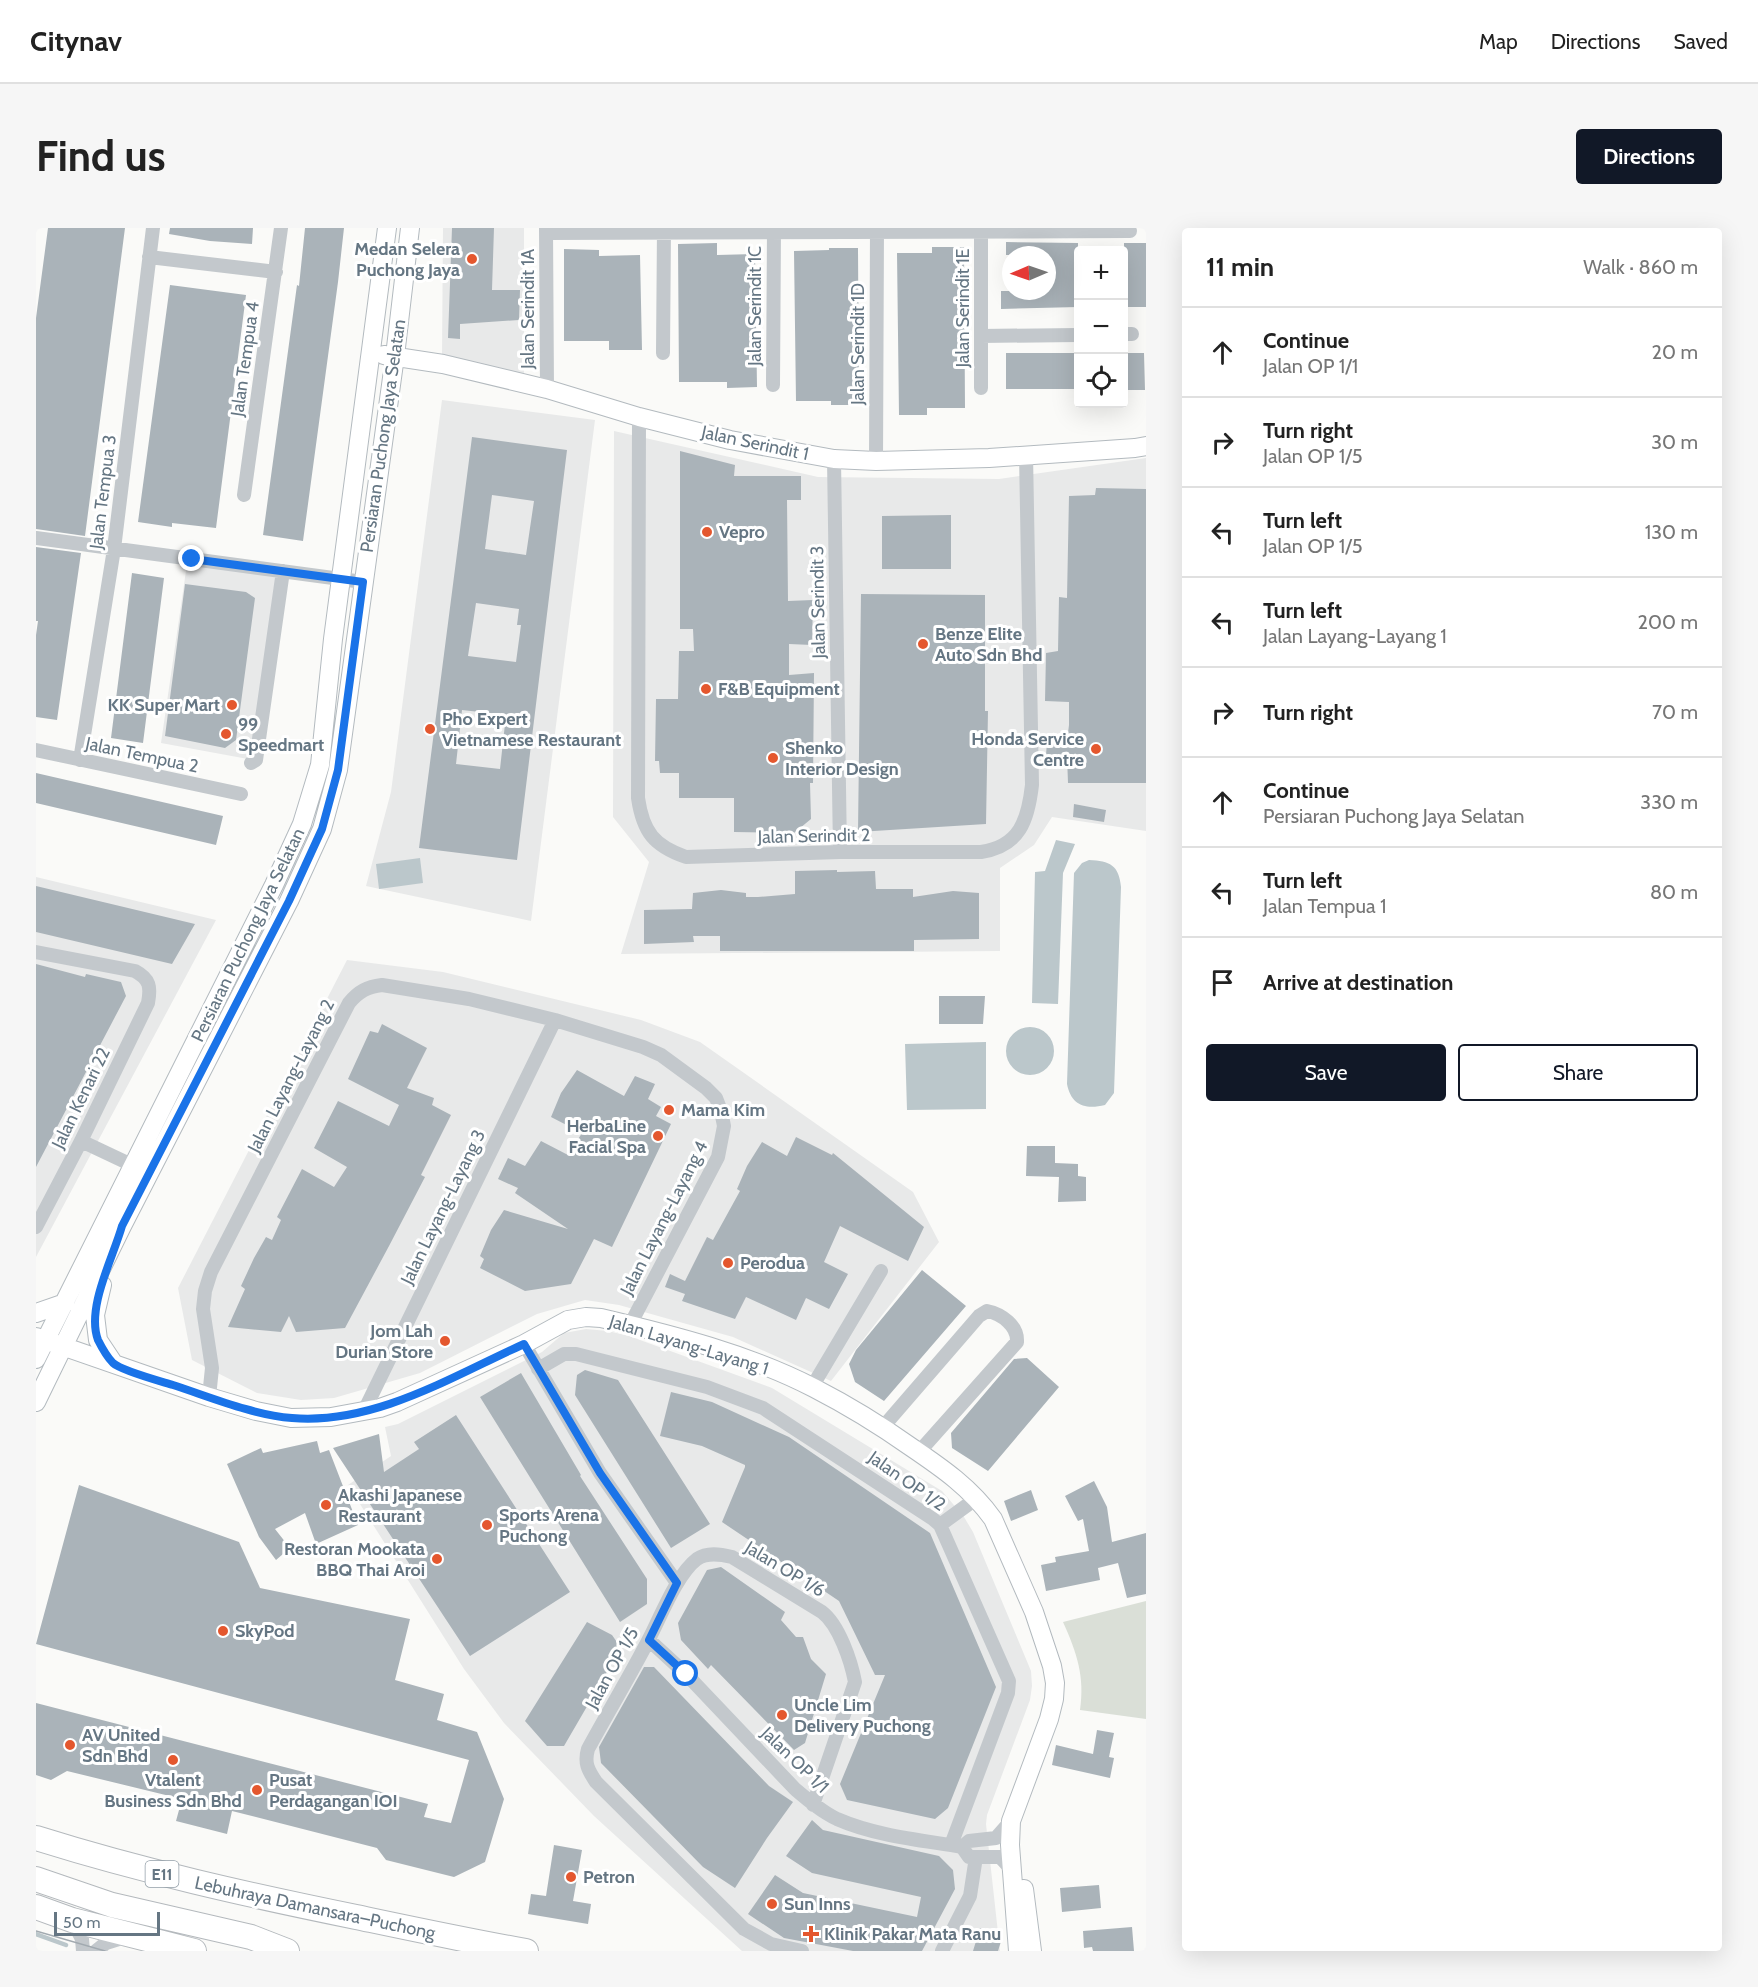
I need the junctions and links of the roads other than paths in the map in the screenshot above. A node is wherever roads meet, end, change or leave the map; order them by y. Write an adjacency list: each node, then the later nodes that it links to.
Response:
1 (153, 228): 11 (street, Jalan Tempua 3)
2 (281, 228): 12 (street, Jalan Tempua 4)
3 (387, 228): 15 (main road, Persiaran Puchong Jaya Selatan)
4 (410, 228): 17 (main road, Persiaran Puchong Jaya Selatan)
5 (546, 230): 6 (street); 20 (street, Jalan Serindit 1A)
6 (664, 230): 7 (street); 16 (street)
7 (774, 230): 8 (street); 18 (street, Jalan Serindit 1C)
8 (877, 230): 9 (street); 25 (street, Jalan Serindit 1D)
9 (981, 230): 10 (street); 14 (street, Jalan Serindit 1E)
10 (1130, 231)
11 (149, 257): 12 (street); 28 (street, Jalan Tempua 3)
12 (276, 272): 26 (street, Jalan Tempua 4)
13 (1074, 335): 14 (street)
14 (981, 336): 19 (street, Jalan Serindit 1E)
15 (372, 353): 17 (main road, Jalan Serindit 1); 30 (main road, Persiaran Puchong Jaya Selatan)
16 (663, 354)
17 (395, 357): 20 (main road, Jalan Serindit 1); 31 (main road, Persiaran Puchong Jaya Selatan)
18 (773, 385)
19 (981, 388)
20 (547, 389): 21 (main road, Jalan Serindit 1)
21 (639, 417): 24 (main road, Jalan Serindit 1); 36 (street, Jalan Serindit 2)
22 (1146, 446): 23 (main road, Jalan Serindit 1)
23 (1026, 454): 25 (main road, Jalan Serindit 1); 36 (street, Jalan Serindit 2)
24 (834, 459): 25 (main road, Jalan Serindit 1); 36 (street, Jalan Serindit 3)
25 (876, 461)
26 (244, 495)
27 (36, 538): 28 (street)
28 (114, 549): 29 (street); 33 (street, Jalan Tempua 3)
29 (283, 571): 30 (street); 34 (street)
30 (341, 579): 31 (street); 41 (main road, Persiaran Puchong Jaya Selatan)
31 (363, 582): 42 (main road, Persiaran Puchong Jaya Selatan)
32 (36, 750): 33 (street, Jalan Tempua 2)
33 (81, 760): 35 (street, Jalan Tempua 2)
34 (251, 763)
35 (241, 794)
36 (840, 852)
37 (36, 952): 40 (street, Jalan Kenari 22)
38 (555, 1020): 39 (street, Jalan Layang-Layang 2); 54 (street, Jalan Layang-Layang 2); 56 (street, Jalan Layang-Layang 3)
39 (724, 1126): 47 (street, Jalan Layang-Layang 4)
40 (81, 1141): 41 (street); 43 (street, Jalan Kenari 22)
41 (134, 1166): 45 (main road, Persiaran Puchong Jaya Selatan)
42 (122, 1226): 48 (main road, Persiaran Puchong Jaya Selatan); 51 (main road)
43 (36, 1227)
44 (881, 1271): 53 (street)
45 (65, 1303): 46 (main road); 48 (main road, Persiaran Puchong Jaya Selatan)
46 (36, 1313)
47 (630, 1324): 49 (main road, Jalan Layang-Layang 1); 53 (main road, Jalan Layang-Layang 1)
48 (48, 1341): 50 (main road, Persiaran Puchong Jaya Selatan); 51 (main road, Jalan Layang-Layang 1); 55 (main road, Persiaran Puchong Jaya Selatan)
49 (524, 1344): 52 (street); 56 (main road, Jalan Layang-Layang 1)
50 (36, 1359)
51 (114, 1364): 54 (main road, Jalan Layang-Layang 1)
52 (538, 1369): 60 (street, Jalan OP 1/2); 61 (street)
53 (812, 1387): 57 (main road, Jalan Layang-Layang 1)
54 (209, 1397): 56 (main road, Jalan Layang-Layang 1)
55 (36, 1402)
56 (364, 1411)
57 (883, 1427): 58 (main road, Jalan Layang-Layang 1); 58 (street)
58 (919, 1452): 59 (main road, Jalan Layang-Layang 1)
59 (977, 1498): 60 (street); 64 (main road, Jalan Layang-Layang 1)
60 (940, 1525): 66 (street, Jalan OP 1/2)
61 (677, 1583): 62 (street, Jalan OP 1/5); 63 (street, Jalan OP 1/6)
62 (649, 1640): 63 (street, Jalan OP 1/1); 78 (street, Jalan OP 1/5)
63 (813, 1805): 66 (street, Jalan OP 1/1)
64 (1014, 1814): 66 (street, Jalan Layang-Layang 1); 68 (main road, Jalan Layang-Layang 1); 81 (main road, Jalan Layang-Layang 1)
65 (36, 1838): 77 (highway, Lebuhraya Damansara–Puchong / E11)
66 (956, 1846): 67 (street, Jalan OP 1/1)
67 (976, 1857): 68 (street, Jalan OP 1/1); 79 (street)
68 (1012, 1870): 80 (main road, Jalan Layang-Layang 1)
69 (36, 1880): 76 (highway, E11)
70 (36, 1907): 71 (highway)
71 (72, 1920): 72 (highway); 73 (street)
72 (130, 1936): 74 (street); 75 (highway)
73 (83, 1951)
74 (96, 1951)
75 (194, 1951)
76 (287, 1951)
77 (526, 1951)
78 (802, 1951)
79 (942, 1951)
80 (1018, 1951)
81 (1032, 1951)

